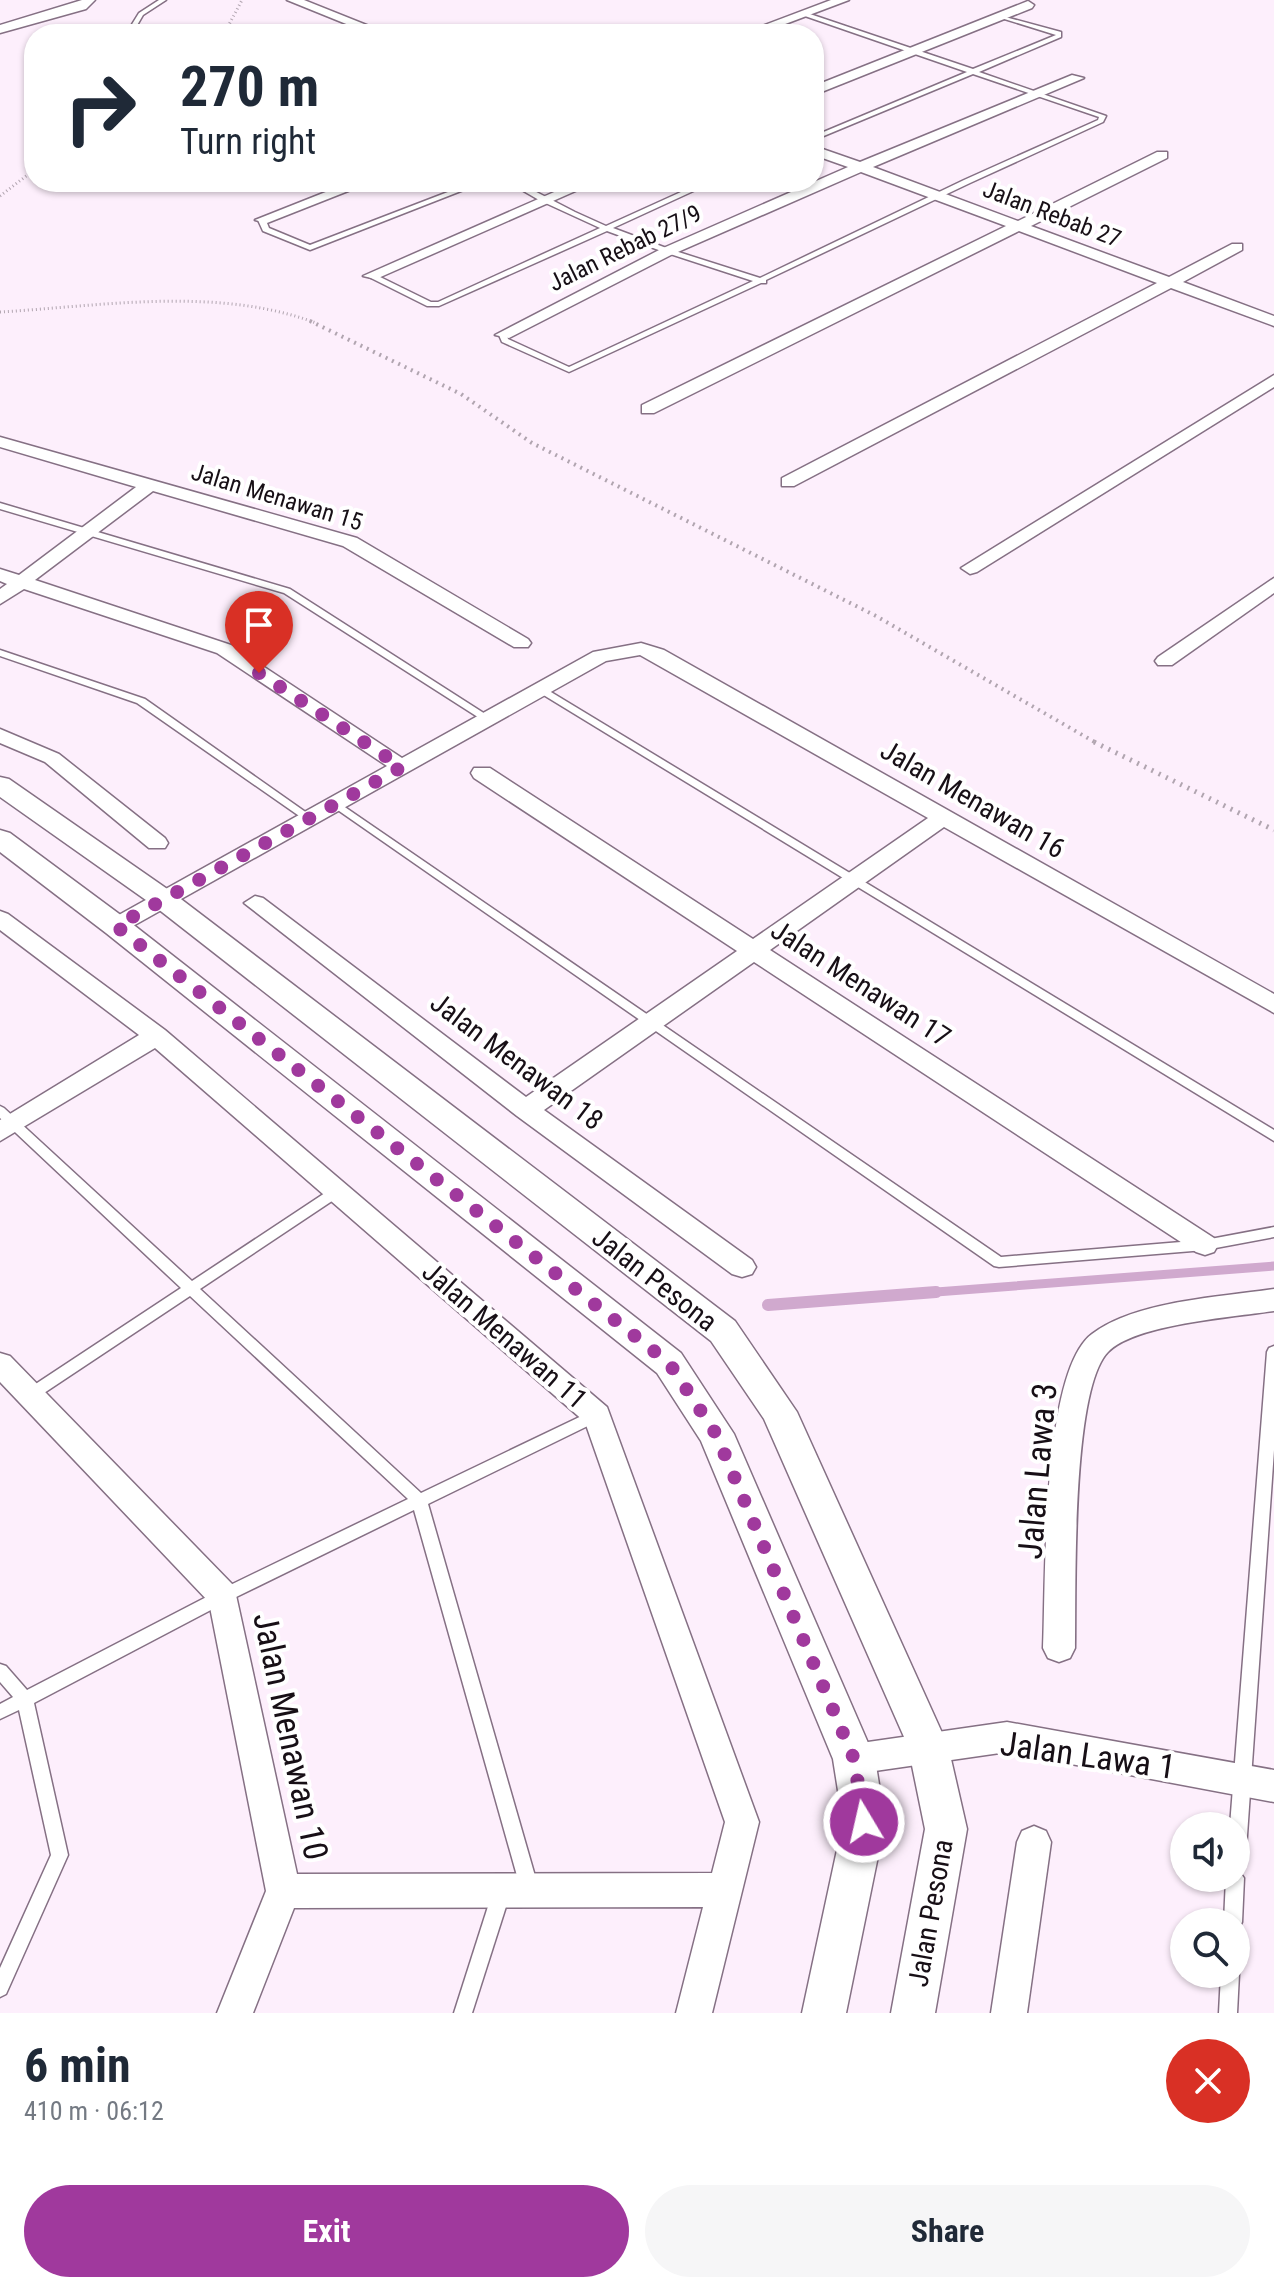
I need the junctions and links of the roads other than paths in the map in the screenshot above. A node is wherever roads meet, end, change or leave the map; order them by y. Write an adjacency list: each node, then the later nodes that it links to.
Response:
1 (89, 0): 11 (street)
2 (163, 0): 8 (lane)
3 (293, 0): 9 (street)
4 (843, 0): 6 (street)
5 (1028, 5): 7 (street)
6 (804, 14): 10 (street); 12 (lane)
7 (1000, 16): 12 (street); 13 (lane)
8 (135, 24)
9 (357, 24)
10 (776, 24)
11 (0, 29)
12 (913, 52): 13 (lane); 15 (street)
13 (974, 73): 16 (lane); 17 (lane)
14 (1077, 78): 16 (street, Jalan Rebab 27/9)
15 (824, 87)
16 (1038, 94): 20 (street, Jalan Rebab 27/9); 28 (lane)
17 (824, 134)
18 (824, 154): 20 (street, Jalan Rebab 27)
19 (1162, 155): 31 (street)
20 (858, 168): 21 (street, Jalan Rebab 27/9); 28 (street, Jalan Rebab 27)
21 (824, 183)
22 (337, 192): 30 (street)
23 (454, 192): 30 (lane)
24 (529, 192): 29 (lane)
25 (565, 192): 29 (street)
26 (686, 192): 32 (lane)
27 (803, 192): 34 (street, Jalan Rebab 27/9)
28 (935, 194): 31 (street, Jalan Rebab 27); 36 (lane)
29 (544, 201): 32 (lane); 35 (street)
30 (262, 220)
31 (1013, 226): 37 (street, Jalan Rebab 27); 41 (street)
32 (605, 227): 34 (lane); 35 (lane)
33 (1237, 247): 37 (street)
34 (666, 252): 36 (lane); 39 (street, Jalan Rebab 27/9)
35 (371, 276)
36 (763, 281): 39 (lane)
37 (1166, 283): 38 (street, Jalan Rebab 27); 43 (street)
38 (1274, 321)
39 (503, 335)
40 (1274, 380): 47 (street)
41 (648, 409)
42 (0, 442): 44 (street, Jalan Menawan 15)
43 (788, 482)
44 (151, 484): 46 (street); 52 (street, Jalan Menawan 15)
45 (0, 506): 46 (lane)
46 (89, 532): 49 (street); 56 (lane)
47 (970, 568)
48 (0, 575): 49 (street)
49 (21, 582): 51 (street); 58 (street)
50 (1274, 584): 54 (street)
51 (0, 598)
52 (521, 643)
53 (0, 653): 63 (lane)
54 (1165, 661)
55 (541, 689): 56 (street); 62 (street, Jalan Menawan 16); 66 (lane)
56 (488, 719): 58 (street)
57 (0, 735): 65 (street)
58 (402, 767): 61 (street)
59 (482, 773): 71 (street, Jalan Menawan 17)
60 (0, 785): 67 (street, Jalan Pesona)
61 (336, 804): 63 (street); 73 (lane)
62 (944, 817): 66 (street); 72 (street, Jalan Menawan 16)
63 (309, 818): 67 (street)
64 (0, 839): 70 (street, Jalan Pesona)
65 (157, 843)
66 (854, 880): 71 (street); 77 (lane)
67 (163, 899): 70 (street); 94 (street, Jalan Pesona)
68 (255, 903): 75 (street, Jalan Menawan 18)
69 (0, 919): 74 (street, Jalan Menawan 11)
70 (116, 926): 95 (street, Jalan Pesona)
71 (755, 949): 73 (street); 80 (street, Jalan Menawan 17)
72 (1274, 1005)
73 (649, 1023): 75 (street); 80 (lane)
74 (156, 1036): 76 (street); 78 (street, Jalan Menawan 11)
75 (526, 1110): 81 (street, Jalan Menawan 18)
76 (5, 1122): 82 (lane)
77 (1274, 1136)
78 (336, 1192): 82 (lane); 87 (street, Jalan Menawan 11)
79 (1274, 1232): 80 (lane)
80 (1205, 1245)
81 (742, 1267)
82 (190, 1288): 86 (lane); 88 (lane)
83 (1274, 1300): 90 (street, Jalan Lawa 3)
84 (1274, 1352): 96 (lane)
85 (0, 1364): 86 (street, Jalan Menawan 10)
86 (30, 1395): 89 (street, Jalan Menawan 10)
87 (597, 1415): 88 (lane); 101 (street, Jalan Menawan 11)
88 (419, 1500): 89 (lane); 100 (lane)
89 (223, 1596): 92 (lane); 102 (street, Jalan Menawan 10)
90 (1059, 1648)
91 (0, 1671): 92 (lane)
92 (25, 1699): 93 (lane); 103 (lane)
93 (0, 1712)
94 (928, 1746): 95 (street, Jalan Lawa 1); 96 (street, Jalan Lawa 1); 109 (street, Jalan Pesona)
95 (854, 1759): 108 (street, Jalan Pesona)
96 (1241, 1779): 97 (street, Jalan Lawa 1); 98 (lane)
97 (1274, 1786)
98 (1239, 1812)
99 (1034, 1842): 110 (street)
100 (516, 1890): 101 (street); 102 (street); 106 (lane)
101 (725, 1890): 107 (street, Jalan Menawan 11)
102 (283, 1891): 105 (street, Jalan Menawan 10)
103 (0, 1988)
104 (1229, 1988): 111 (lane)
105 (235, 2013)
106 (463, 2013)
107 (694, 2013)
108 (824, 2013)
109 (913, 2013)
110 (1009, 2013)
111 (1228, 2013)

